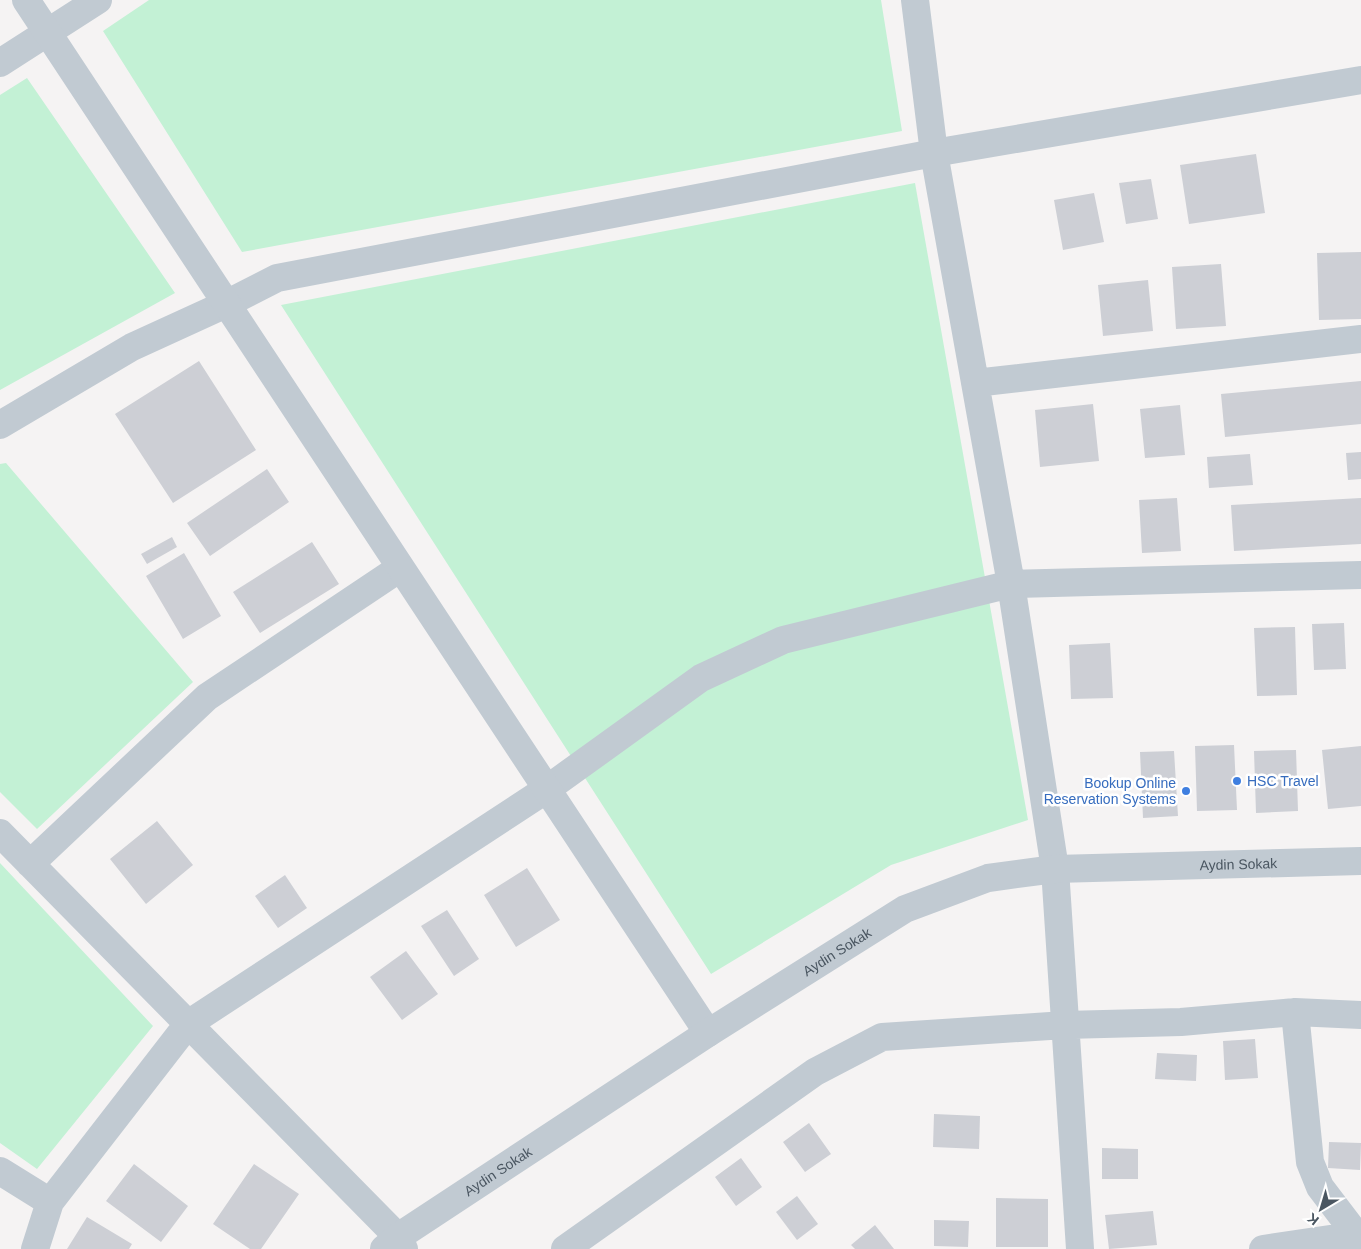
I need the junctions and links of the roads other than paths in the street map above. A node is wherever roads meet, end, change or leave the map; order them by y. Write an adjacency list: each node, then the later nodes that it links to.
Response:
1 (26, 0): 4 (street)
2 (98, 0): 4 (street)
3 (915, 0): 7 (street)
4 (47, 33): 5 (street); 8 (street)
5 (0, 63)
6 (1361, 80): 7 (street)
7 (934, 153): 8 (street); 10 (street)
8 (226, 304): 11 (street); 12 (street)
9 (1361, 340): 10 (street)
10 (975, 383): 14 (street)
11 (0, 425)
12 (400, 568): 15 (street); 18 (street)
13 (1361, 575): 14 (street)
14 (1011, 584): 15 (street); 19 (street)
15 (547, 789): 22 (street); 24 (street)
16 (0, 833): 18 (street)
17 (1361, 861): 19 (street, Aydin Sokak)
18 (30, 864): 22 (street)
19 (1055, 869): 23 (street); 24 (street, Aydin Sokak)
20 (1295, 1012): 21 (street); 23 (street); 27 (street)
21 (1361, 1015)
22 (188, 1024): 26 (street); 28 (street)
23 (1065, 1025): 30 (street); 31 (street)
24 (708, 1033): 28 (street, Aydin Sokak)
25 (0, 1171): 26 (street)
26 (50, 1202): 29 (street)
27 (1359, 1238): 32 (street)
28 (395, 1245)
29 (35, 1249)
30 (566, 1249)
31 (1080, 1249)
32 (1263, 1249)

